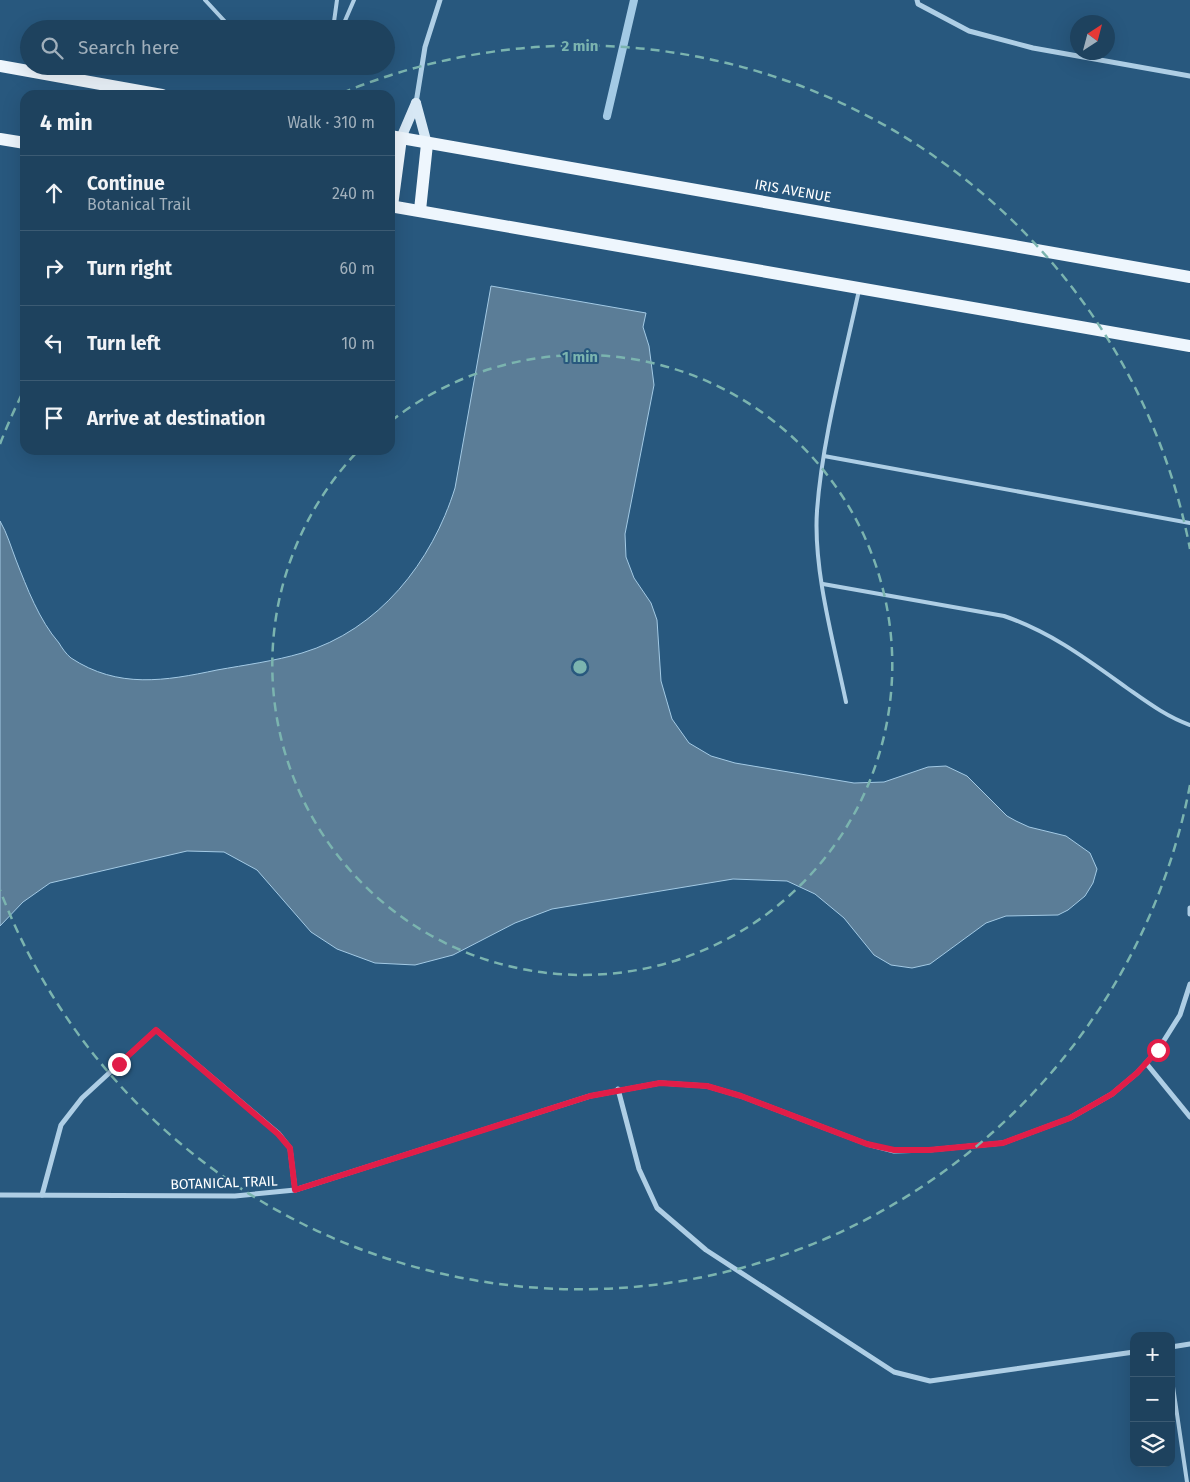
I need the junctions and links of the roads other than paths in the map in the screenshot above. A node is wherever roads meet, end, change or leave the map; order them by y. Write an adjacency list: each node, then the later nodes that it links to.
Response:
1 (204, 0): 6 (lane)
2 (337, 0): 7 (lane)
3 (354, 0): 8 (lane)
4 (440, 0): 14 (street)
5 (917, 2): 12 (street)
6 (223, 20)
7 (334, 20)
8 (345, 20)
9 (0, 66): 10 (main road)
10 (20, 70)
11 (50, 75): 13 (main road)
12 (1190, 76)
13 (134, 90)
14 (416, 103): 15 (street); 18 (street)
15 (396, 137): 18 (main road, IRIS AVENUE); 19 (main road)
16 (0, 139): 17 (main road)
17 (20, 142)
18 (427, 144): 21 (main road); 22 (main road, IRIS AVENUE)
19 (395, 151)
20 (395, 207): 21 (main road)
21 (420, 210): 23 (main road)
22 (1190, 277)
23 (859, 288): 24 (main road); 25 (lane)
24 (1190, 346)
25 (824, 456): 26 (lane); 27 (lane)
26 (1190, 523)
27 (823, 584): 28 (lane); 29 (lane)
28 (846, 702)
29 (1190, 725)
30 (1190, 908): 31 (street)
31 (1190, 914)
32 (1190, 984): 33 (street, BOTANICAL TRAIL)
33 (1146, 1063): 34 (street, BOTANICAL TRAIL); 35 (street)
34 (618, 1090): 36 (street, BOTANICAL TRAIL); 41 (street)
35 (1190, 1117)
36 (295, 1190): 38 (street, BOTANICAL TRAIL); 38 (street)
37 (0, 1195): 38 (street, BOTANICAL TRAIL)
38 (42, 1195)
39 (1190, 1344): 40 (street)
40 (1175, 1346)
41 (1130, 1353)
42 (1172, 1377): 43 (lane)
43 (1187, 1482)

